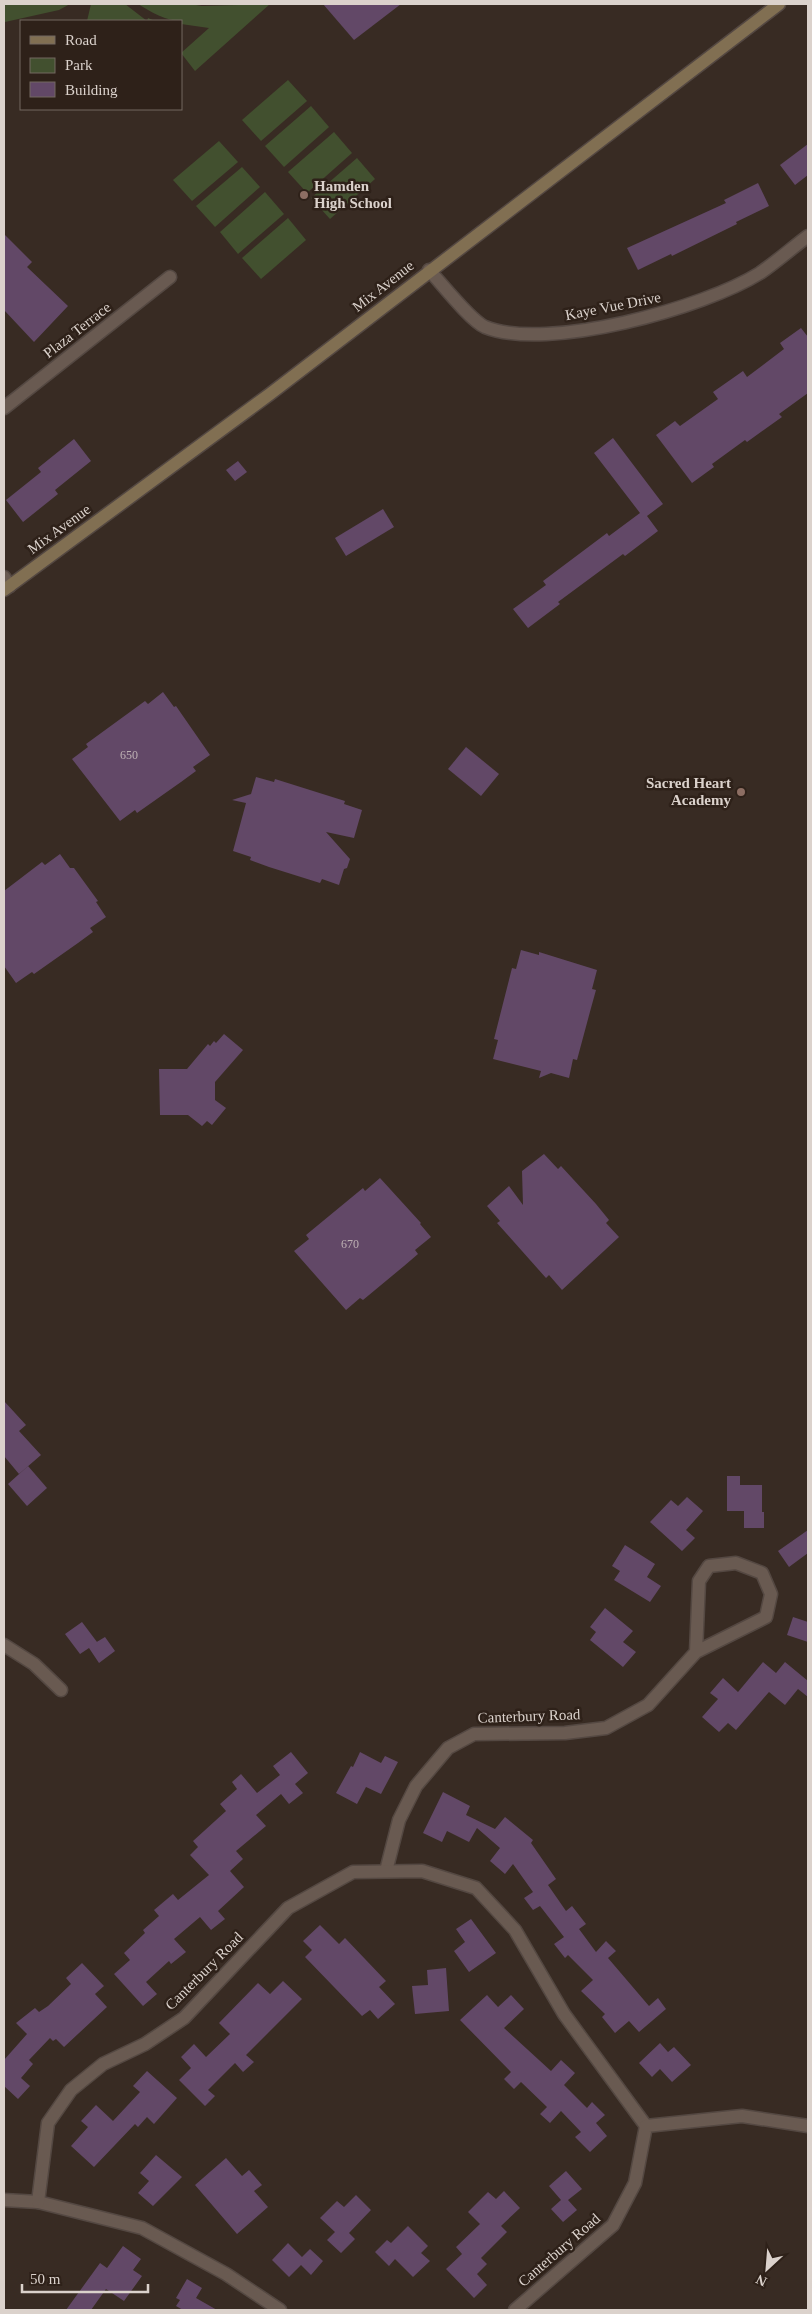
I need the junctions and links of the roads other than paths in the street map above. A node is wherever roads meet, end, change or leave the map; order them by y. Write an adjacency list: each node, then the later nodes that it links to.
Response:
1 (779, 4): 3 (street, Mix Avenue)
2 (808, 236): 3 (street, Kaye Vue Drive)
3 (429, 270): 6 (street, Mix Avenue)
4 (170, 277): 5 (street, Plaza Terrace)
5 (4, 408)
6 (6, 584)
7 (4, 1645): 9 (street)
8 (696, 1652): 8 (street, Canterbury Road); 10 (street, Canterbury Road)
9 (62, 1690)
10 (386, 1871): 11 (street, Canterbury Road); 14 (street, Canterbury Road)
11 (646, 2126): 12 (street); 16 (street, Canterbury Road)
12 (808, 2126)
13 (4, 2200): 14 (street)
14 (38, 2202): 15 (street)
15 (280, 2310)
16 (515, 2310)

